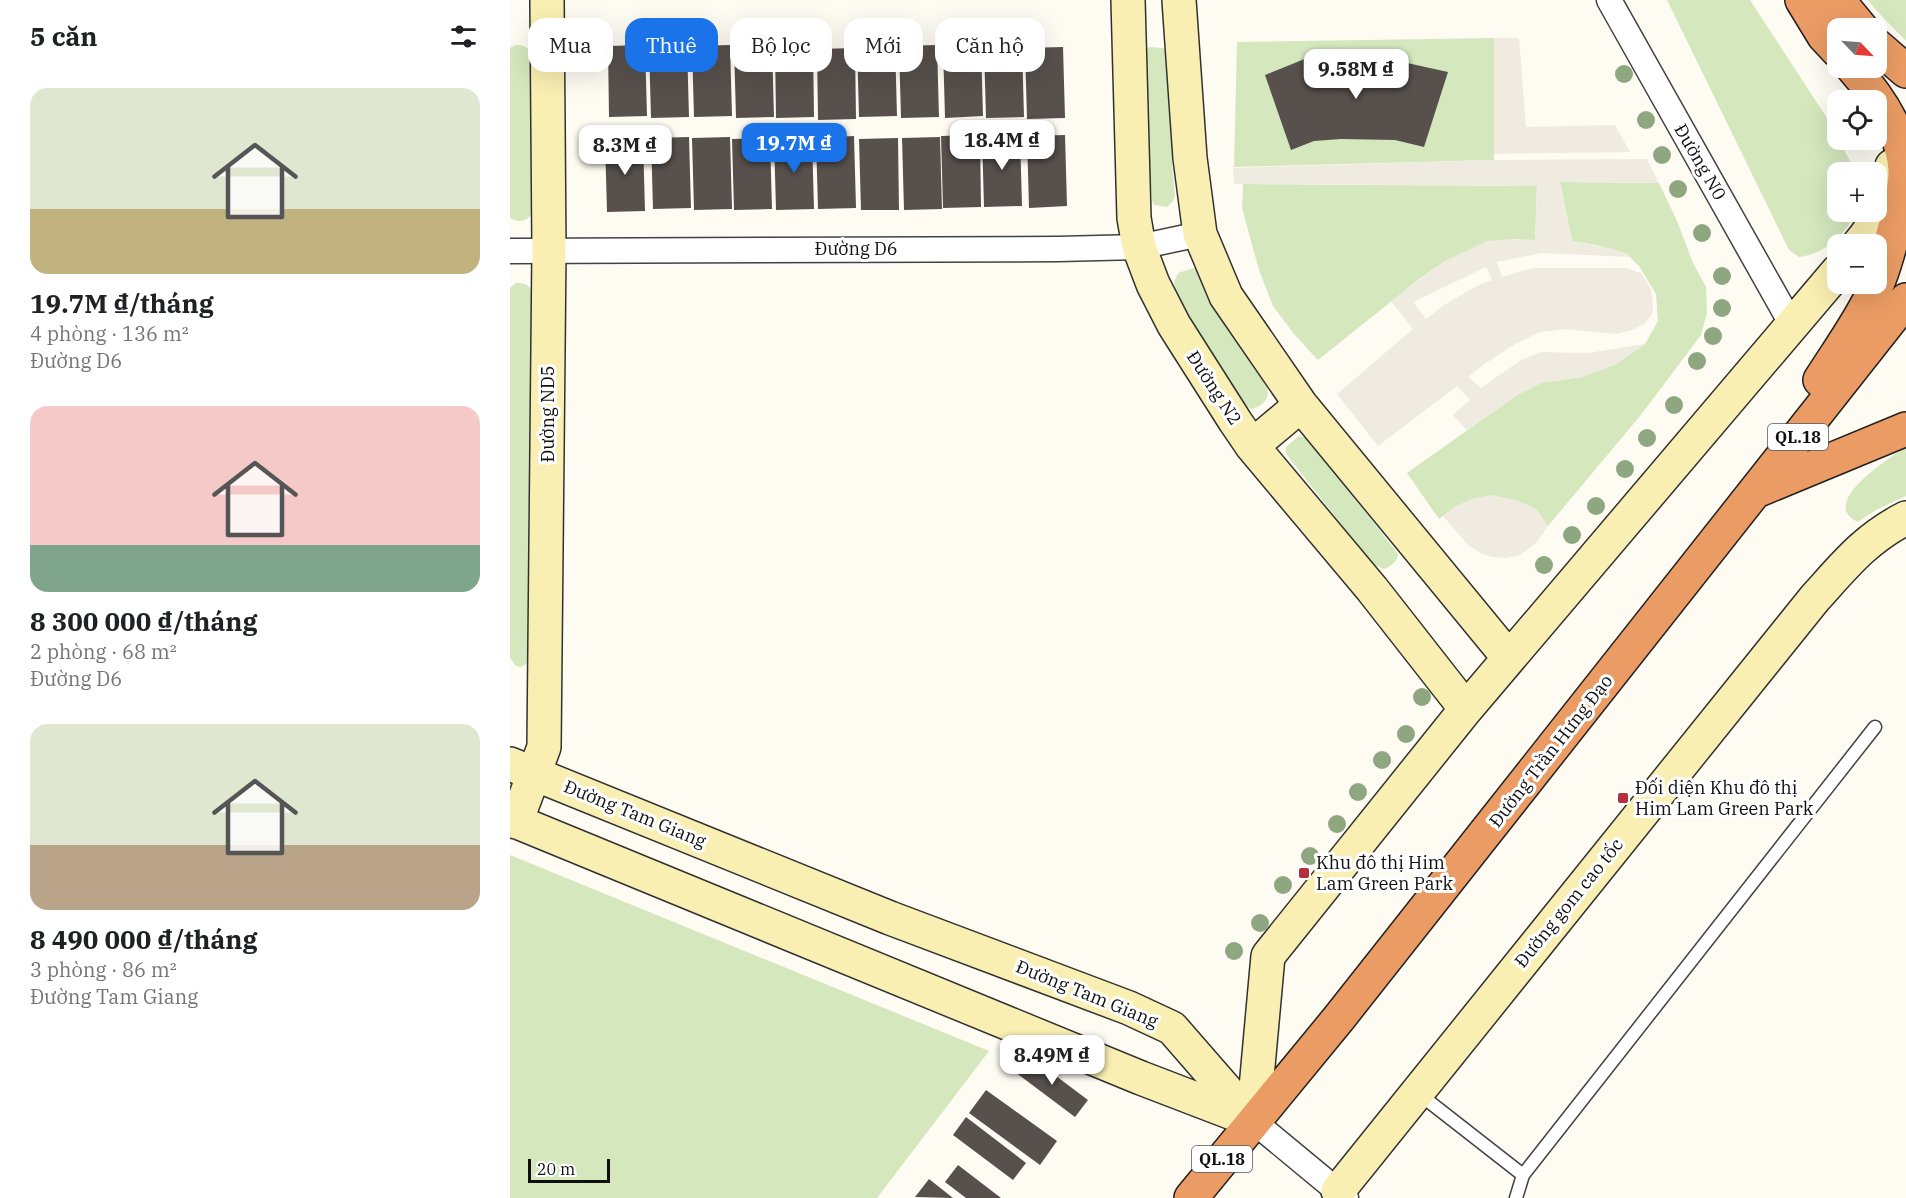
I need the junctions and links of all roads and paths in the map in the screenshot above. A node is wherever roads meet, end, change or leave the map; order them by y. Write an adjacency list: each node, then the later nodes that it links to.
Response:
1 (547, 0): 16 (street, Đường ND5)
2 (1128, 0): 15 (street, Đường N2)
3 (1179, 0): 13 (street)
4 (1609, 0): 20 (street, Đường N0)
5 (1802, 0): 8 (highway)
6 (1838, 0): 7 (highway)
7 (1853, 18)
8 (1827, 39)
9 (1887, 55): 10 (highway)
10 (1906, 71)
11 (1861, 78): 12 (highway, QL.18)
12 (1895, 134): 14 (street); 24 (highway, QL.18)
13 (1200, 234): 15 (street, Đường D6); 21 (street)
14 (1867, 234)
15 (1139, 247): 16 (street, Đường D6); 23 (street, Đường N2)
16 (549, 250): 17 (street, Đường D6); 29 (street, Đường ND5)
17 (510, 251)
18 (1827, 284): 20 (street)
19 (1906, 300): 24 (highway, Đường Trần Hưng Đạo / QL.18)
20 (1792, 325): 26 (street)
21 (1301, 405): 23 (street); 26 (street)
22 (1906, 429): 24 (highway)
23 (1252, 446): 27 (street, Đường N2)
24 (1750, 497): 32 (highway, Đường Trần Hưng Đạo / QL.18)
25 (1906, 518): 31 (street, Đường gom cao tốc)
26 (1509, 658): 27 (street)
27 (1466, 709): 32 (street)
28 (1875, 727): 33 (lane)
29 (523, 769): 30 (street, Đường ND5); 32 (street, Đường Tam Giang)
30 (513, 821): 32 (street)
31 (1417, 1093): 33 (lane); 34 (street, Đường gom cao tốc)
32 (1253, 1121): 34 (street); 35 (highway, Đường Trần Hưng Đạo / QL.18)
33 (1523, 1174): 36 (lane)
34 (1342, 1195)
35 (1191, 1198)
36 (1516, 1198)

